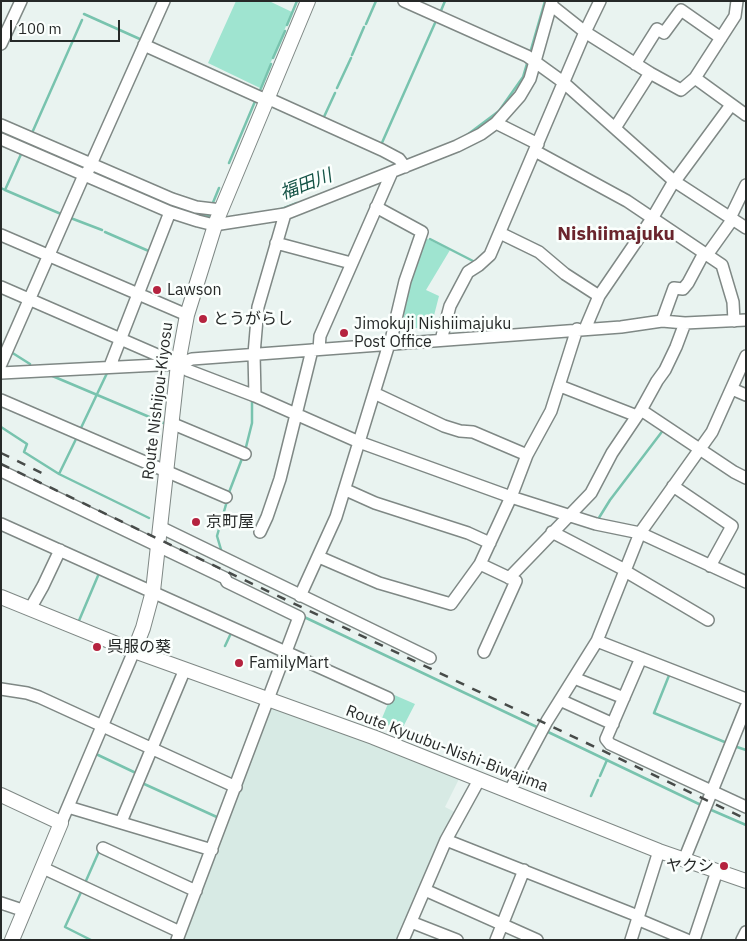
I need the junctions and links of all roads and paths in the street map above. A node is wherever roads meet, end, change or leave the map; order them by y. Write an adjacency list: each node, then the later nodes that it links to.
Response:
1 (21, 1): 10 (street)
2 (164, 1): 11 (street)
3 (308, 1): 17 (main road, Route Nishijou-Kiyosu)
4 (404, 1): 12 (street)
5 (600, 1): 8 (street)
6 (737, 1): 9 (street)
7 (552, 3): 8 (street); 12 (street)
8 (585, 32): 13 (street); 16 (street)
9 (721, 38): 13 (street); 15 (street)
10 (1, 44)
11 (144, 45): 17 (street); 26 (street)
12 (532, 60): 16 (street); 21 (street)
13 (635, 64): 14 (street)
14 (650, 73): 15 (street); 22 (street)
15 (695, 78): 18 (street)
16 (563, 82): 22 (street); 24 (street)
17 (267, 99): 25 (street); 33 (main road, Route Nishijou-Kiyosu)
18 (732, 105): 19 (street); 28 (street)
19 (746, 115)
20 (1, 124): 26 (street)
21 (496, 124): 24 (street); 25 (street)
22 (615, 128): 28 (street)
23 (1, 138): 26 (street)
24 (536, 147): 34 (street); 37 (street)
25 (402, 163): 27 (street)
26 (87, 171): 31 (street); 33 (street); 41 (street)
27 (392, 172): 30 (street); 32 (street)
28 (674, 181): 34 (street); 35 (street)
29 (746, 185): 35 (street)
30 (376, 207): 42 (street); 55 (street)
31 (170, 212): 33 (street); 44 (street)
32 (285, 214): 33 (street); 39 (street)
33 (218, 217): 47 (main road, Route Nishijou-Kiyosu)
34 (653, 217): 40 (street); 45 (street)
35 (731, 219): 36 (street); 40 (street)
36 (746, 228)
37 (500, 233): 45 (street); 54 (street)
38 (1, 235): 41 (street)
39 (276, 243): 42 (street); 58 (street)
40 (706, 254): 48 (street); 50 (street)
41 (49, 256): 44 (street); 46 (street)
42 (351, 263): 56 (street)
43 (1, 287): 46 (street)
44 (138, 294): 47 (street); 53 (street)
45 (599, 296): 52 (street)
46 (30, 300): 53 (street); 57 (street)
47 (187, 316): 61 (main road, Route Nishijou-Kiyosu)
48 (734, 320): 49 (street); 51 (street)
49 (746, 320)
50 (662, 321): 51 (street); 52 (street)
51 (685, 323): 70 (street)
52 (581, 329): 54 (street); 64 (street)
53 (121, 339): 61 (street); 62 (street)
54 (441, 340): 55 (street)
55 (390, 344): 56 (street); 66 (street)
56 (316, 350): 58 (street); 71 (street)
57 (4, 351): 60 (street)
58 (254, 354): 61 (street); 68 (street)
59 (746, 356): 65 (street)
60 (1, 364)
61 (178, 364): 62 (street); 68 (street); 72 (main road, Route Nishijou-Kiyosu)
62 (110, 366): 63 (street)
63 (1, 373)
64 (560, 386): 70 (street); 76 (street)
65 (732, 389): 67 (street); 74 (street)
66 (374, 393): 73 (street); 76 (street)
67 (746, 395)
68 (255, 396): 71 (street)
69 (1, 400): 78 (street)
70 (639, 413): 74 (street); 84 (street)
71 (295, 414): 73 (street); 87 (street)
72 (171, 423): 75 (street); 78 (main road, Route Nishijou-Kiyosu)
73 (359, 442): 81 (street); 83 (street)
74 (700, 448): 79 (street); 80 (street)
75 (245, 454)
76 (527, 455): 83 (street)
77 (1, 471): 91 (street)
78 (166, 472): 82 (street); 86 (main road, Route Nishijou-Kiyosu)
79 (746, 478)
80 (673, 486): 89 (street); 95 (street)
81 (346, 490): 90 (street); 93 (street)
82 (226, 497)
83 (511, 497): 84 (street); 90 (street)
84 (570, 516): 88 (street); 89 (street)
85 (1, 524): 92 (street)
86 (160, 527): 91 (main road, Route Nishijou-Kiyosu); 100 (street)
87 (260, 532)
88 (552, 532): 96 (street); 97 (street)
89 (640, 533): 95 (street); 96 (street)
90 (490, 543): 94 (street)
91 (158, 546): 99 (main road, Route Nishijou-Kiyosu); 106 (street)
92 (60, 550): 99 (street); 102 (street)
93 (319, 557): 94 (street); 100 (street)
94 (480, 564): 97 (street)
95 (710, 566): 98 (street)
96 (625, 570): 103 (street); 104 (street)
97 (509, 578): 107 (street)
98 (746, 582)
99 (153, 591): 105 (main road, Route Nishijou-Kiyosu); 106 (street)
100 (300, 596): 108 (street)
101 (1, 597): 102 (main road)
102 (30, 609): 105 (main road)
103 (708, 620)
104 (597, 641): 109 (street); 111 (street)
105 (134, 651): 110 (main road, Route Kyuubu-Nishi-Biwajima); 120 (street)
106 (286, 651): 113 (street); 116 (street)
107 (484, 652)
108 (430, 658)
109 (641, 658): 114 (street); 115 (street)
110 (185, 670): 116 (main road, Route Kyuubu-Nishi-Biwajima); 121 (street)
111 (574, 678): 114 (street); 117 (street)
112 (1, 689): 120 (street)
113 (388, 698)
114 (624, 698): 119 (street)
115 (746, 699)
116 (269, 700): 122 (main road, Route Kyuubu-Nishi-Biwajima); 123 (street)
117 (560, 700): 119 (street); 124 (street)
118 (746, 707): 125 (street)
119 (613, 724): 125 (street)
120 (103, 725): 121 (street); 127 (street)
121 (152, 748): 123 (street); 129 (street)
122 (479, 780): 124 (main road, Route Kyuubu-Nishi-Biwajima); 131 (street)
123 (236, 787): 133 (street)
124 (509, 792): 134 (main road, Route Kyuubu-Nishi-Biwajima)
125 (711, 792): 128 (street); 135 (street)
126 (1, 795): 130 (main road)
127 (68, 807): 129 (street); 130 (street)
128 (746, 807)
129 (121, 822): 133 (street)
130 (61, 823): 136 (main road)
131 (446, 840): 137 (street); 140 (street)
132 (103, 848): 141 (street)
133 (212, 850): 141 (street)
134 (659, 851): 135 (main road, Route Kyuubu-Nishi-Biwajima); 144 (street)
135 (684, 860): 138 (main road, Route Kyuubu-Nishi-Biwajima)
136 (43, 868): 143 (main road); 148 (street)
137 (524, 870): 144 (street); 146 (street)
138 (717, 871): 139 (main road, Route Kyuubu-Nishi-Biwajima); 156 (street)
139 (746, 881)
140 (425, 890): 145 (street); 146 (street)
141 (196, 891): 148 (street)
142 (1, 903): 143 (street)
143 (25, 911): 149 (main road)
144 (637, 918): 154 (street); 155 (street)
145 (411, 922): 150 (street); 151 (street)
146 (502, 925): 152 (street); 153 (street)
147 (746, 932): 157 (street)
148 (179, 936)
149 (12, 940)
150 (403, 940)
151 (457, 940)
152 (496, 940)
153 (538, 940)
154 (631, 940)
155 (687, 940)
156 (694, 940)
157 (742, 940)

